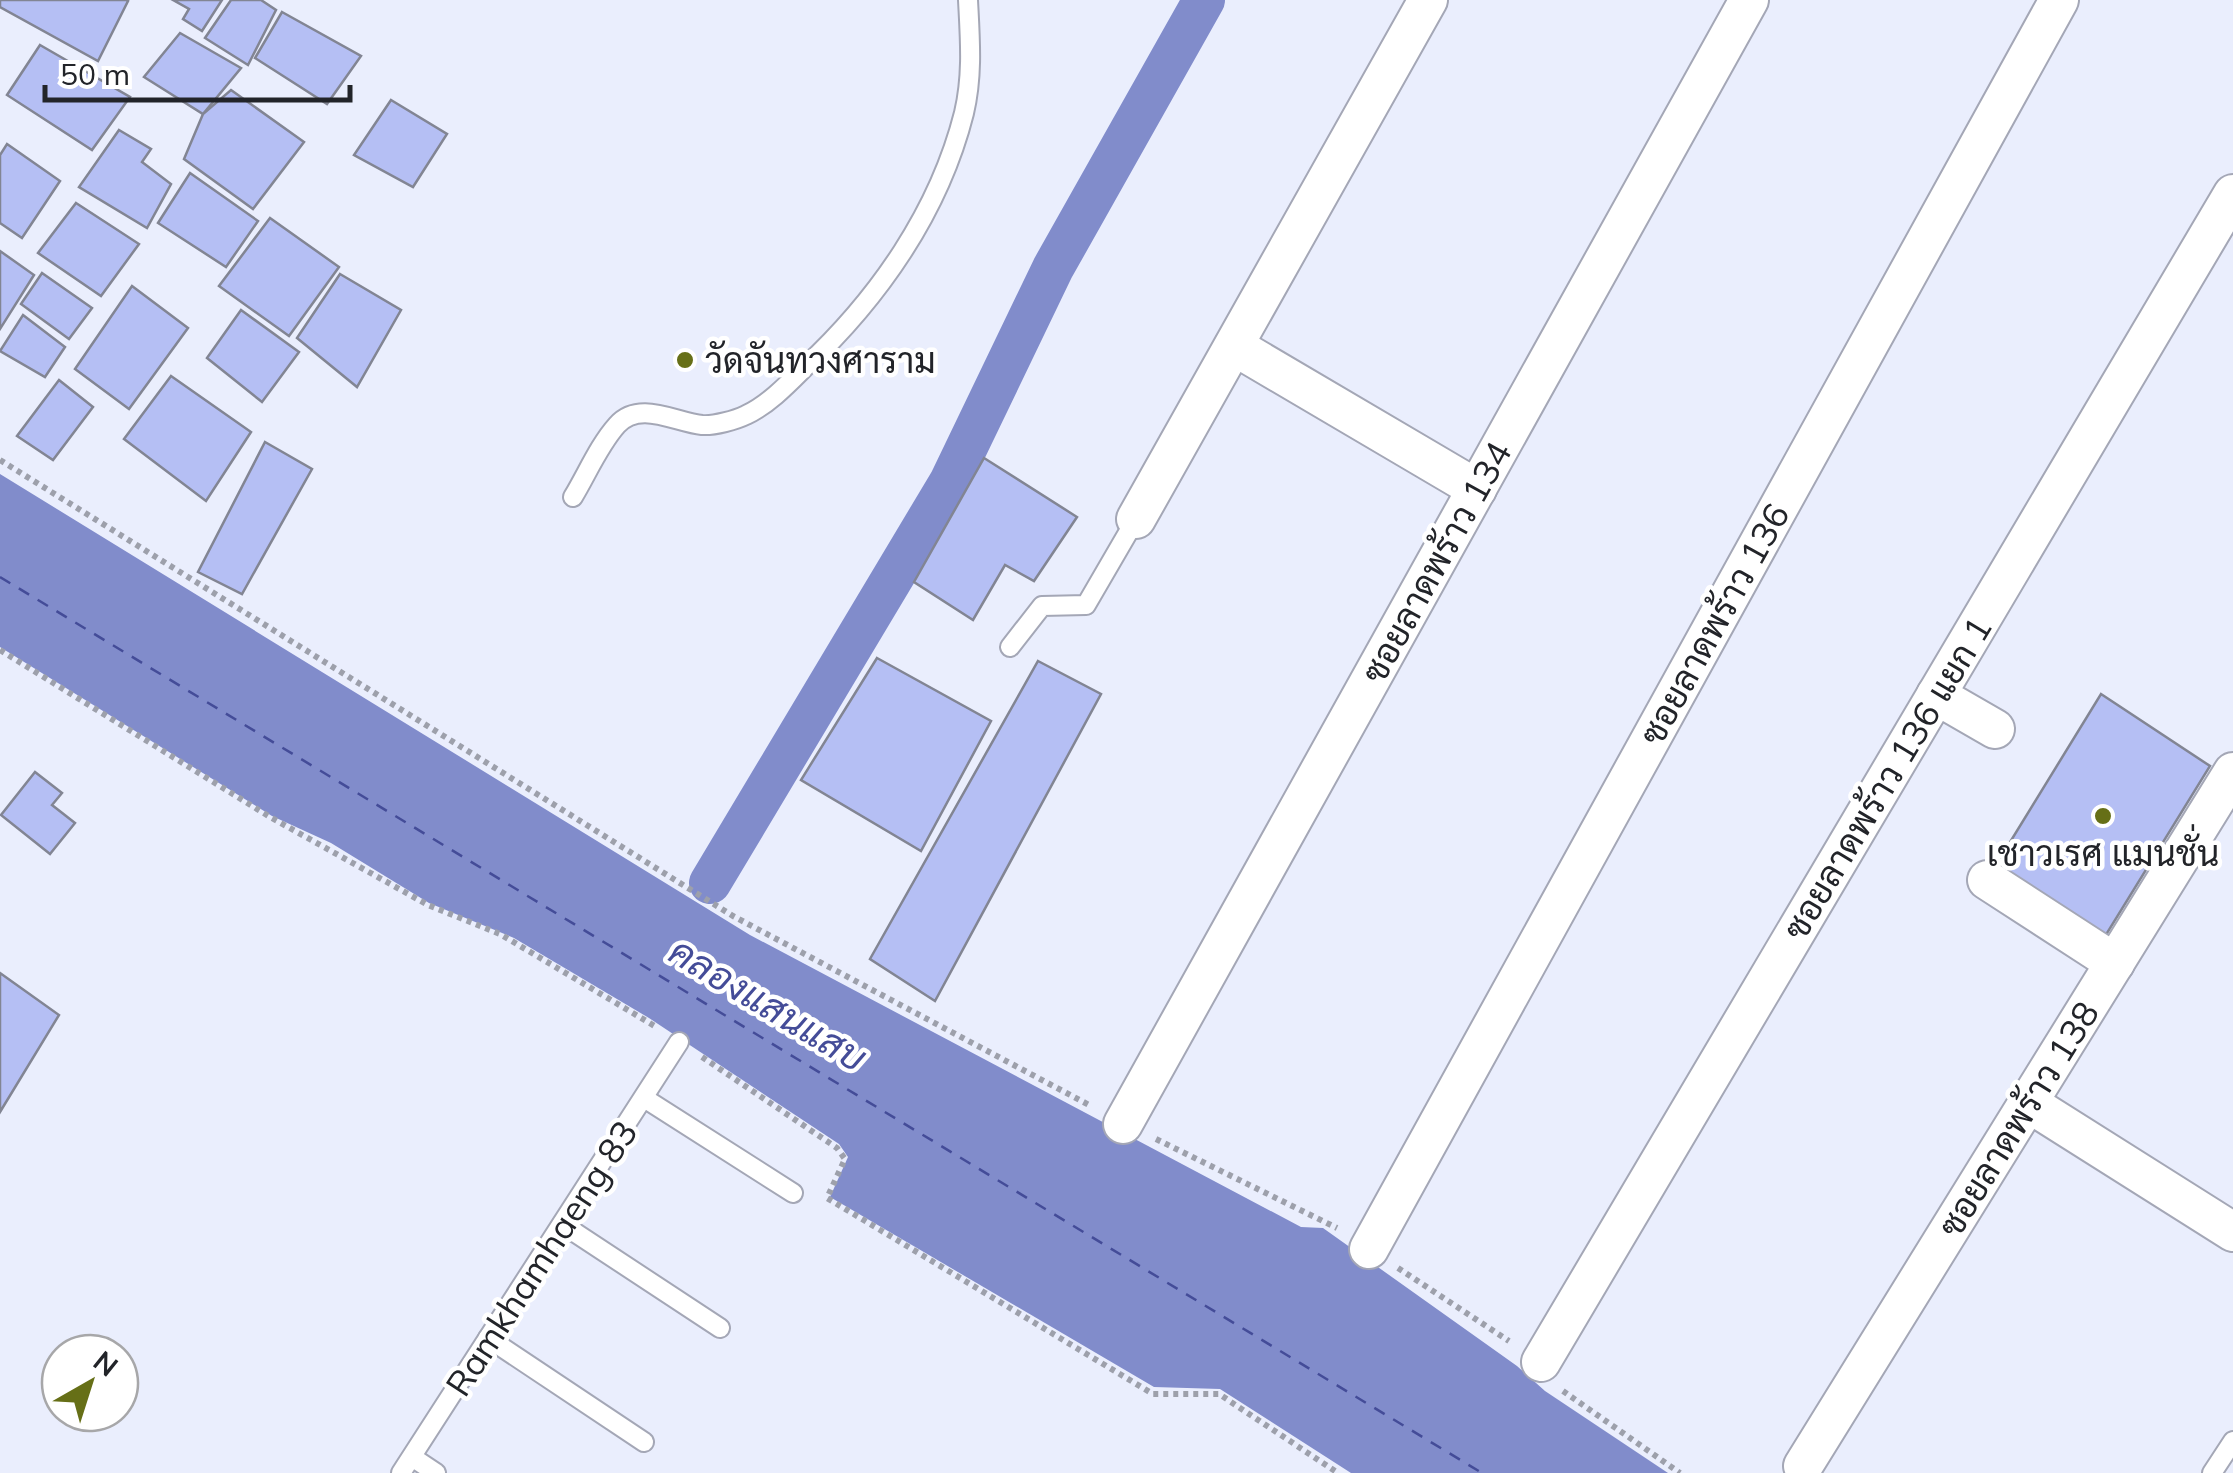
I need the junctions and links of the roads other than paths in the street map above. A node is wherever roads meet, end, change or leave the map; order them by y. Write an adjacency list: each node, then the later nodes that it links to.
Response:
1 (968, 0): 8 (lane)
2 (1428, 0): 6 (street)
3 (1749, 0): 7 (street, ซอยลาดพร้าว 134)
4 (2059, 0): 23 (street, ซอยลาดพร้าว 136)
5 (2233, 194): 11 (street, ซอยลาดพร้าว 136 แยก 1)
6 (1234, 346): 7 (street); 9 (street)
7 (1477, 489): 19 (street, ซอยลาดพร้าว 134)
8 (573, 497)
9 (1136, 519): 10 (lane)
10 (1010, 646)
11 (1936, 695): 12 (street); 26 (street, ซอยลาดพร้าว 136 แยก 1)
12 (1995, 728)
13 (2233, 772): 15 (street, ซอยลาดพร้าว 138)
14 (1987, 880): 15 (street)
15 (2115, 964): 18 (street, ซอยลาดพร้าว 138)
16 (680, 1042): 17 (lane, Ramkhamhaeng 83)
17 (644, 1098): 20 (lane); 21 (lane, Ramkhamhaeng 83)
18 (2027, 1102): 22 (street); 30 (street, ซอยลาดพร้าว 138)
19 (1123, 1124)
20 (793, 1192)
21 (562, 1224): 24 (lane); 25 (lane, Ramkhamhaeng 83)
22 (2233, 1232)
23 (1368, 1249)
24 (720, 1328)
25 (488, 1338): 28 (lane); 29 (lane, Ramkhamhaeng 83)
26 (1541, 1362)
27 (2233, 1441): 32 (lane)
28 (644, 1442)
29 (406, 1465): 31 (lane)
30 (1803, 1466)
31 (436, 1473)
32 (2212, 1473)

